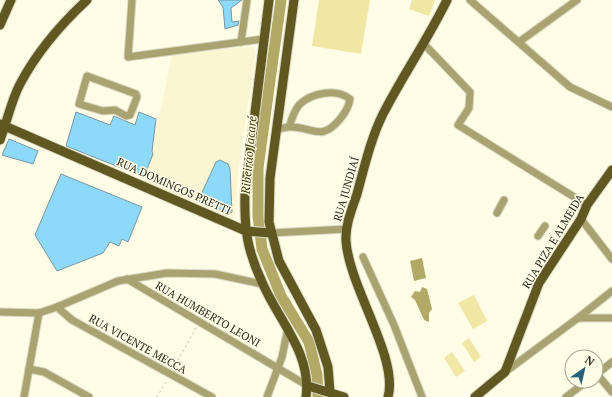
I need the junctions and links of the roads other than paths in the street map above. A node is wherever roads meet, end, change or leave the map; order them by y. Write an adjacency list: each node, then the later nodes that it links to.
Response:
1 (12, 0): 10 (main road)
2 (87, 0): 17 (main road)
3 (132, 0): 12 (street)
4 (247, 0): 12 (street)
5 (269, 0): 11 (main road)
6 (294, 0): 19 (main road)
7 (447, 0): 14 (main road, RUA JUNDIAÍ)
8 (470, 0): 13 (street)
9 (576, 0): 13 (street)
10 (0, 25)
11 (263, 39): 12 (street); 28 (main road)
12 (241, 42)
13 (519, 42): 16 (street)
14 (424, 44): 23 (street); 27 (main road, RUA JUNDIAÍ)
15 (123, 89): 15 (street)
16 (612, 107)
17 (2, 126): 20 (main road); 28 (main road, RUA DOMINGOS PRETTI)
18 (289, 127): 18 (street); 19 (street)
19 (276, 130): 29 (main road)
20 (0, 140)
21 (612, 170): 23 (main road, RUA PIZA E ALMEIDA)
22 (504, 200): 24 (street)
23 (587, 205): 25 (main road, RUA PIZA E ALMEIDA)
24 (497, 213)
25 (581, 219): 32 (street); 44 (main road, RUA PIZA E ALMEIDA)
26 (545, 226): 30 (street)
27 (347, 229): 29 (street, RUA DOMINGOS PRETTI); 50 (main road, RUA JUNDIAÍ)
28 (247, 231): 29 (main road, RUA DOMINGOS PRETTI); 34 (main road)
29 (269, 233): 48 (main road)
30 (538, 236)
31 (363, 257): 57 (street)
32 (612, 259)
33 (127, 279): 34 (street); 36 (street); 42 (street, RUA HUMBERTO LEONI)
34 (262, 284): 41 (main road)
35 (612, 291): 39 (street)
36 (57, 307): 38 (street); 53 (street, RUA VICENTE MECCA)
37 (0, 312): 38 (street)
38 (39, 313): 43 (street)
39 (578, 318): 40 (street); 44 (street)
40 (612, 318)
41 (288, 328): 42 (street); 46 (main road)
42 (278, 367): 46 (street, RUA HUMBERTO LEONI); 54 (street)
43 (29, 368): 51 (street); 52 (street)
44 (505, 372): 58 (main road)
45 (604, 383): 49 (street)
46 (310, 386): 48 (main road); 55 (main road)
47 (576, 389): 59 (street)
48 (328, 391): 56 (main road)
49 (612, 392)
50 (388, 396)
51 (24, 397)
52 (90, 397)
53 (212, 397)
54 (268, 397)
55 (306, 397)
56 (344, 397)
57 (422, 397)
58 (475, 397)
59 (566, 397)

